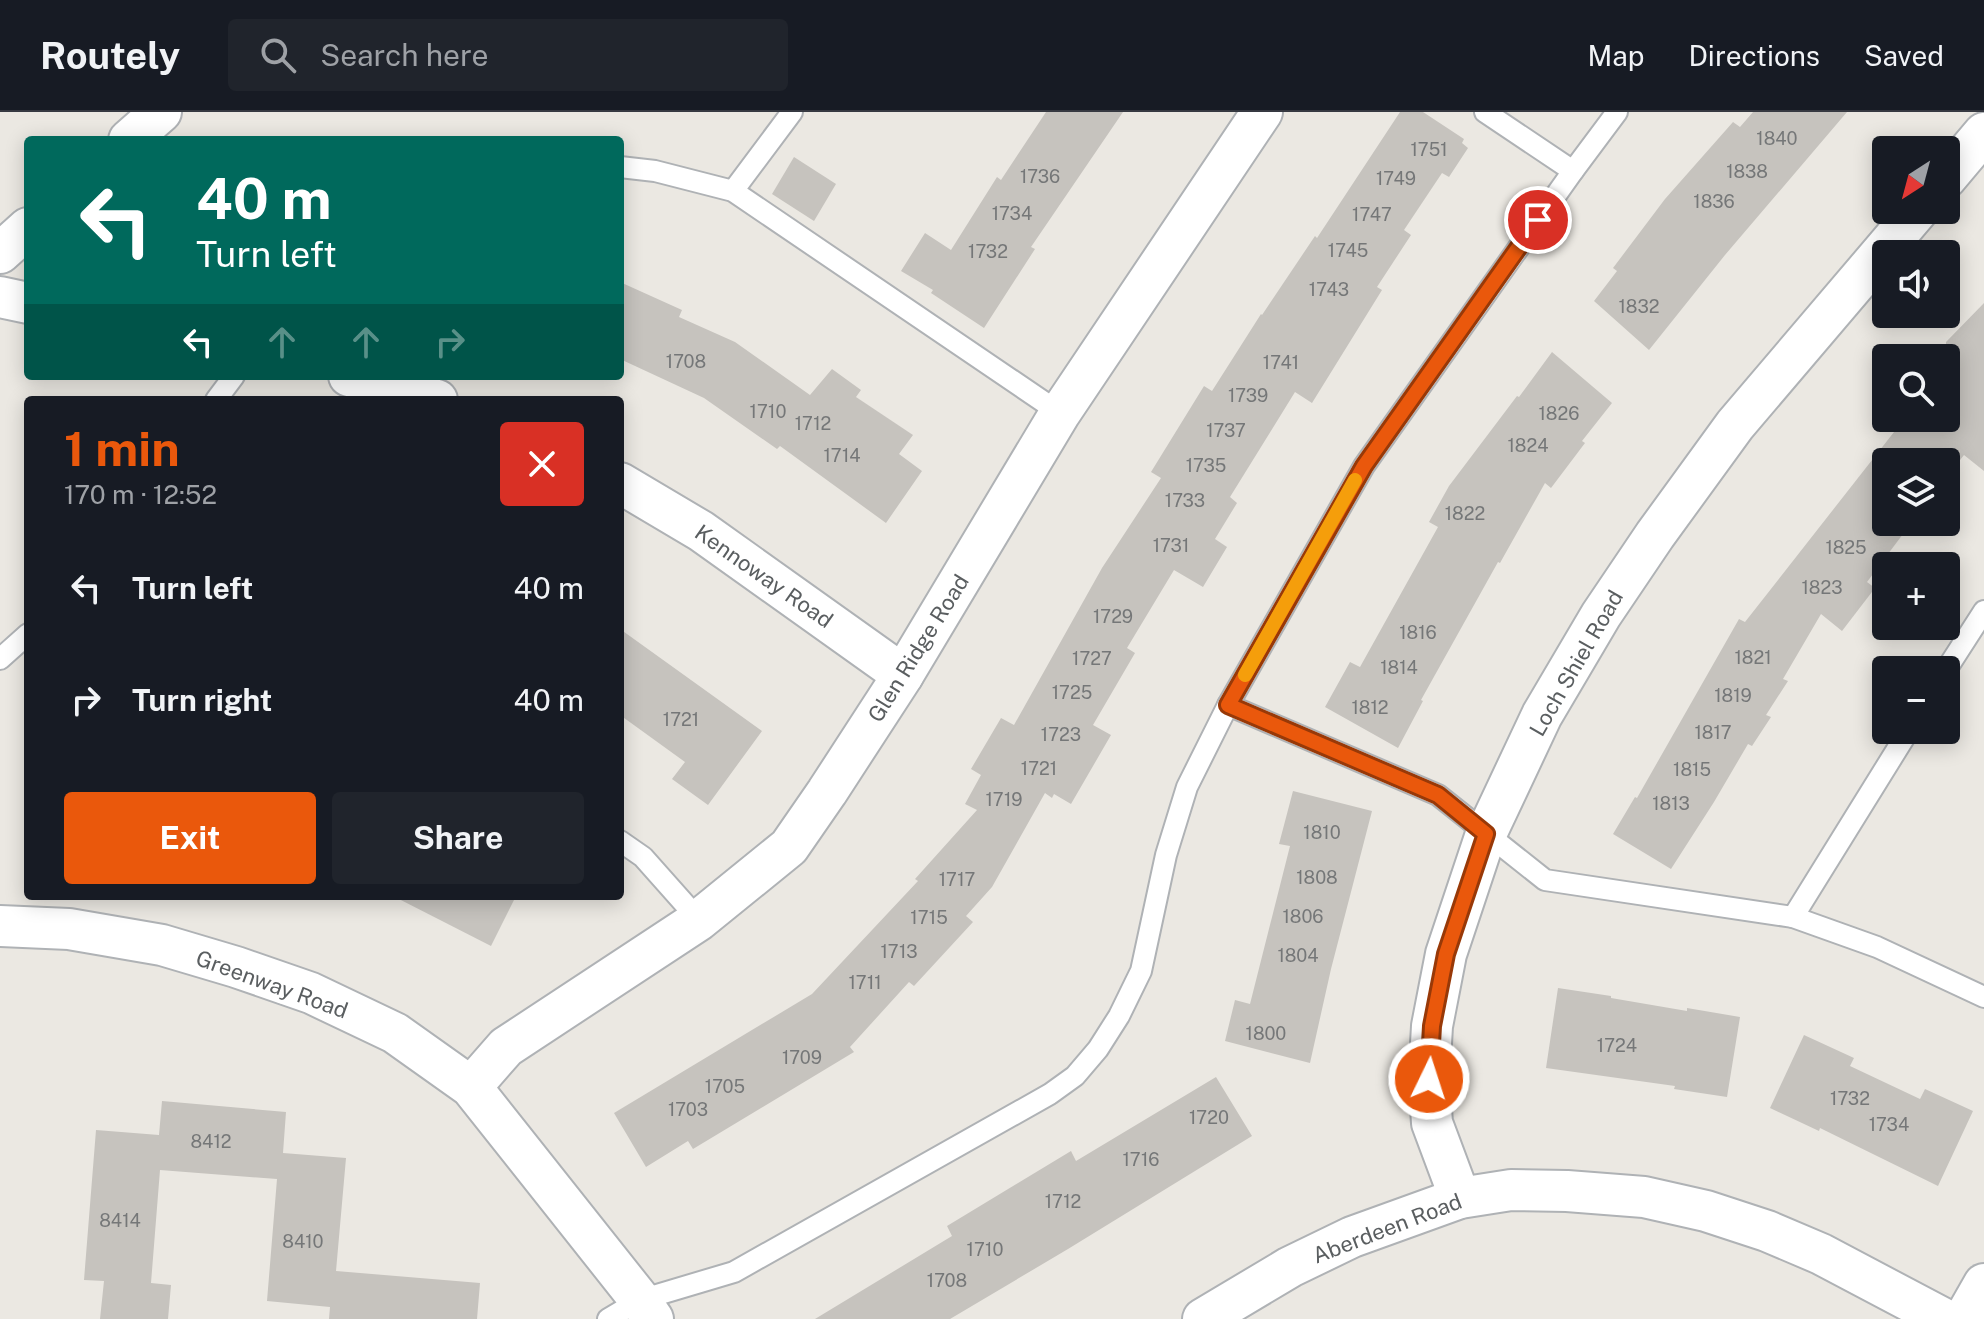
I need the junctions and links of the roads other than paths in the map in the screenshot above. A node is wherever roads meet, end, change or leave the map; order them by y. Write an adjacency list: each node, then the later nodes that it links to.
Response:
1 (161, 112): 7 (street)
2 (792, 112): 11 (lane)
3 (1262, 112): 19 (street, Glen Ridge Road)
4 (1485, 112): 10 (lane)
5 (1617, 112): 10 (lane)
6 (1984, 133): 8 (street)
7 (134, 136)
8 (1960, 161)
9 (624, 167): 11 (lane)
10 (1573, 171): 26 (lane)
11 (733, 191): 19 (lane)
12 (1906, 224): 28 (street, Loch Shiel Road)
13 (24, 232): 14 (street)
14 (0, 253)
15 (0, 297): 16 (street)
16 (24, 302)
17 (364, 380): 18 (street)
18 (422, 396)
19 (1060, 413): 25 (street, Glen Ridge Road)
20 (624, 485): 25 (street, Kennoway Road)
21 (1984, 611): 23 (lane)
22 (24, 638): 24 (lane)
23 (1955, 656)
24 (0, 659)
25 (903, 675): 31 (street, Glen Ridge Road)
26 (1228, 705): 28 (lane); 37 (lane)
27 (1900, 744): 30 (lane)
28 (1486, 834): 30 (lane); 35 (street, Loch Shiel Road)
29 (624, 844): 31 (lane)
30 (1793, 917): 33 (lane)
31 (699, 920): 34 (street, Glen Ridge Road)
32 (0, 926): 34 (street, Greenway Road)
33 (1984, 997)
34 (471, 1087): 37 (street, Greenway Road)
35 (1460, 1198): 38 (street, Aberdeen Road); 39 (street, Aberdeen Road)
36 (1984, 1284): 40 (street)
37 (634, 1313)
38 (1203, 1319)
39 (1944, 1319)
40 (1964, 1319)

